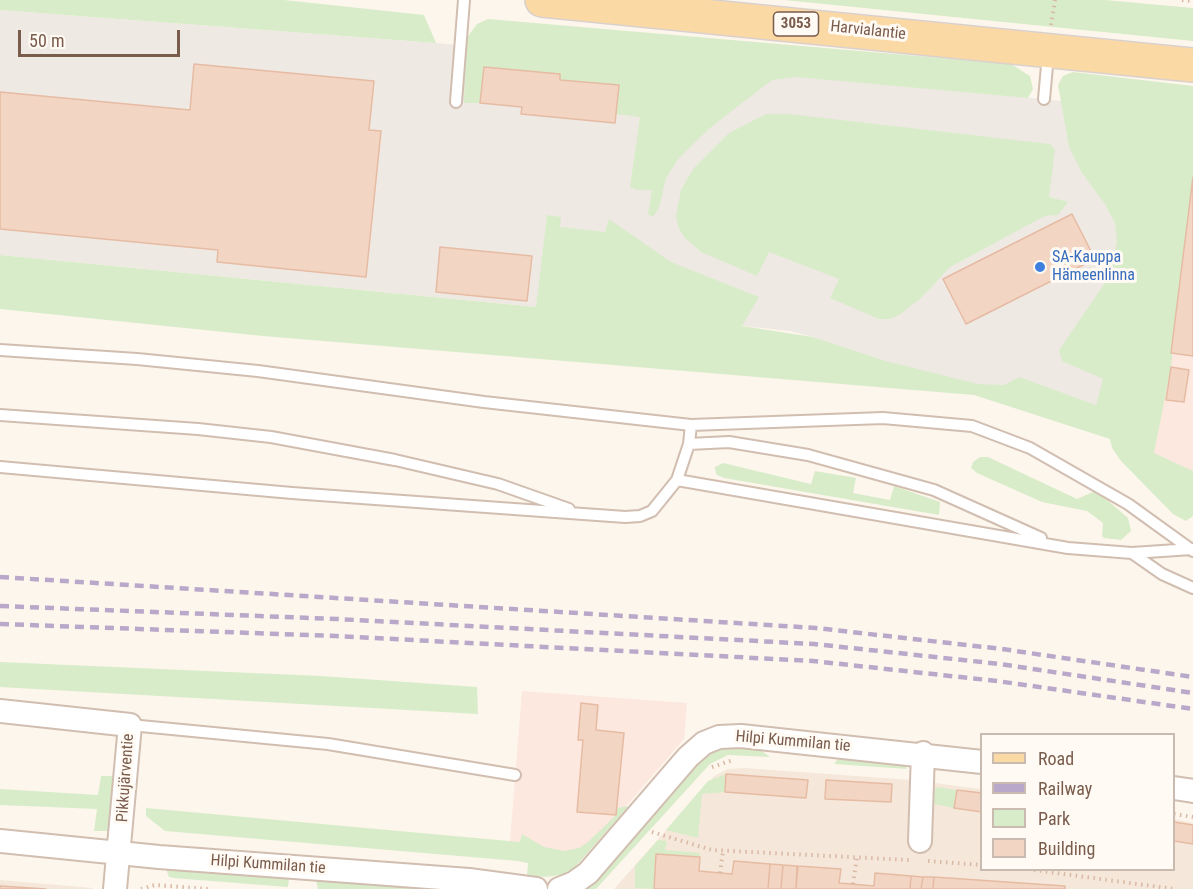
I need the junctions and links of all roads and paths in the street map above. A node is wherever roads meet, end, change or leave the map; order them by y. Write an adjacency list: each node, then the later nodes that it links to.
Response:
1 (464, 0): 9 (lane)
2 (542, 0): 5 (main road, Harvialantie / 3053)
3 (1182, 0): 4 (path)
4 (1193, 1)
5 (729, 8): 6 (main road, Harvialantie / 3053)
6 (1048, 50): 7 (main road, Harvialantie / 3053); 8 (lane)
7 (1193, 65)
8 (1044, 99)
9 (456, 102)
10 (0, 350): 12 (lane)
11 (0, 415): 16 (lane)
12 (691, 425): 13 (lane); 18 (lane)
13 (689, 444): 15 (lane); 17 (lane)
14 (0, 467): 16 (lane)
15 (676, 480): 16 (lane); 17 (lane)
16 (577, 512)
17 (1055, 545): 19 (lane)
18 (1192, 550): 19 (lane)
19 (1132, 553): 20 (lane)
20 (1193, 588)
21 (0, 711): 22 (street, Pikkujärventie)
22 (130, 725): 27 (lane); 38 (street, Pikkujärventie)
23 (923, 753): 25 (street, Hilpi Kummilan tie); 36 (street); 49 (street, Hilpi Kummilan tie)
24 (741, 759): 26 (path)
25 (980, 762)
26 (710, 768)
27 (515, 775)
28 (1175, 788): 29 (street)
29 (1193, 791)
30 (1175, 814): 31 (path)
31 (1193, 817)
32 (659, 823): 33 (path)
33 (652, 832): 34 (path); 37 (path)
34 (645, 840)
35 (0, 841): 38 (street, Hilpi Kummilan tie)
36 (920, 841)
37 (723, 851): 39 (path); 42 (path)
38 (120, 852): 44 (street, Hilpi Kummilan tie); 45 (street, Pikkujärventie)
39 (857, 857): 40 (path); 43 (path)
40 (980, 865)
41 (1041, 871): 50 (path)
42 (720, 873)
43 (853, 884)
44 (510, 887): 48 (street, Hilpi Kummilan tie)
45 (115, 889)
46 (141, 889): 47 (path)
47 (208, 889)
48 (536, 889)
49 (560, 889)
50 (1174, 889)

